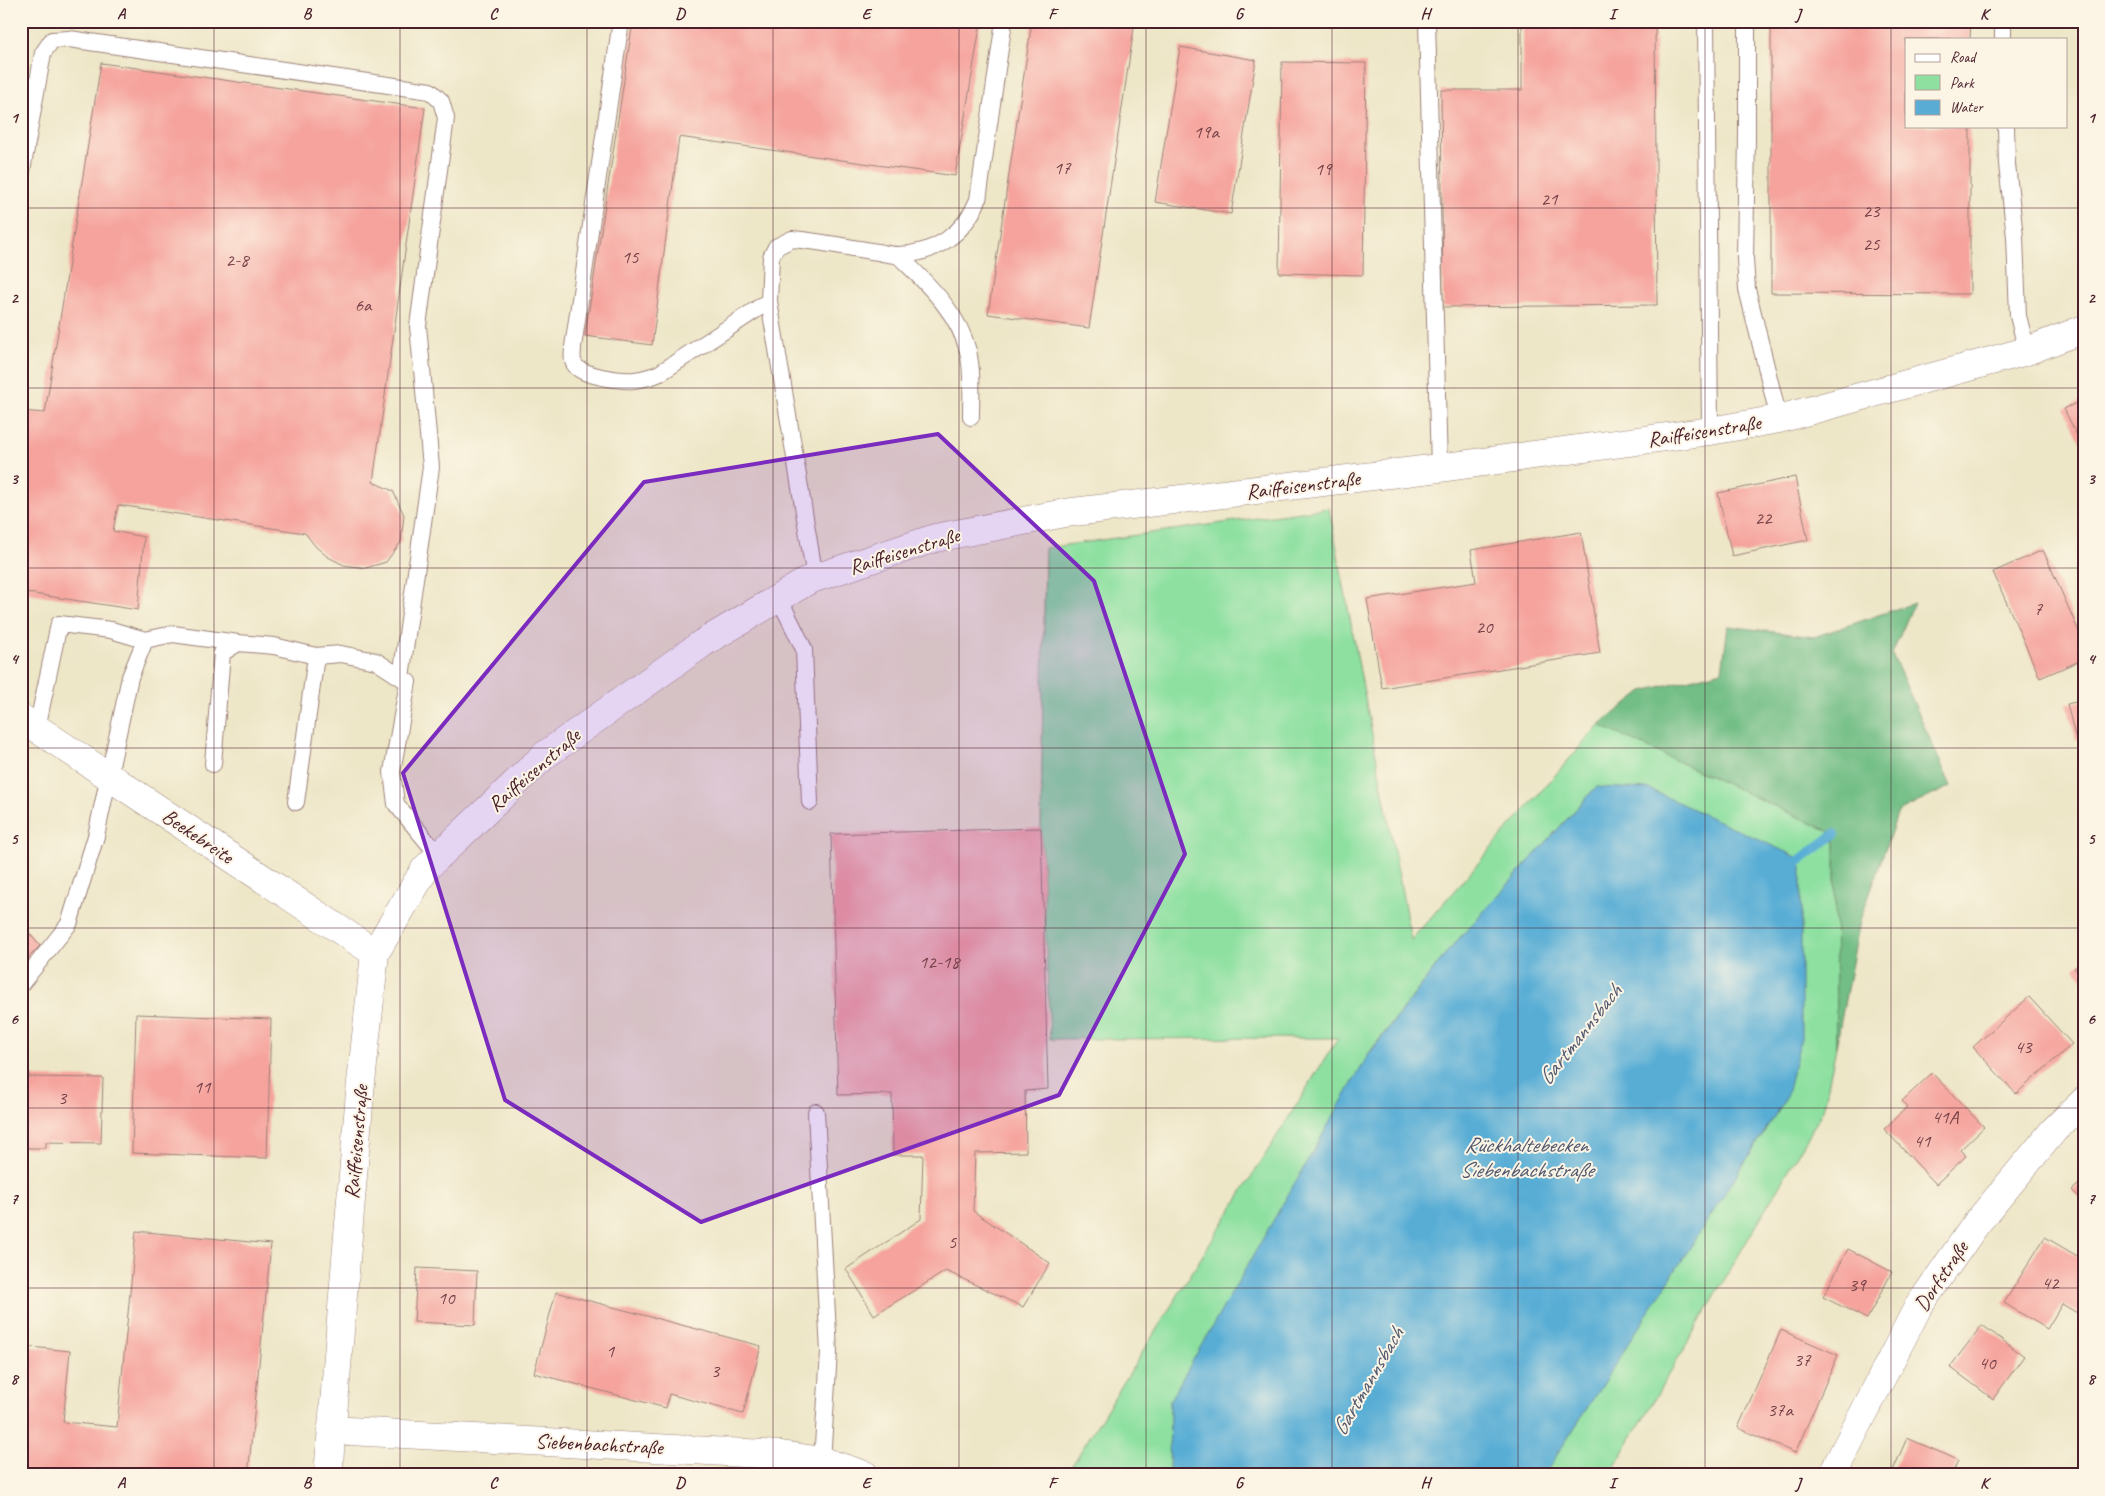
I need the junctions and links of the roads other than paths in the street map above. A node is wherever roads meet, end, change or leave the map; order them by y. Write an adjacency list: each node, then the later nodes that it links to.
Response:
1 (621, 21): 11 (lane)
2 (1004, 21): 10 (lane)
3 (1427, 21): 17 (lane)
4 (1706, 21): 16 (lane)
5 (1747, 21): 15 (lane)
6 (2003, 21): 7 (lane)
7 (2004, 38)
8 (2006, 128): 13 (lane)
9 (21, 176): 23 (lane)
10 (898, 255): 11 (lane); 14 (lane)
11 (769, 301): 18 (lane)
12 (2084, 329): 13 (street, Raiffeisenstraße)
13 (2027, 351): 15 (street, Raiffeisenstraße)
14 (971, 418)
15 (1779, 419): 16 (street, Raiffeisenstraße)
16 (1710, 431): 17 (street, Raiffeisenstraße)
17 (1439, 468): 18 (street, Raiffeisenstraße)
18 (815, 578): 19 (street, Raiffeisenstraße)
19 (779, 598): 28 (lane); 29 (street, Raiffeisenstraße)
20 (145, 640): 21 (lane); 24 (lane); 26 (lane)
21 (238, 643): 22 (lane); 25 (lane)
22 (316, 656): 23 (lane); 27 (lane)
23 (401, 677): 29 (lane)
24 (29, 723): 26 (street, Beekebreite)
25 (213, 764)
26 (108, 776): 30 (street, Beekebreite); 31 (lane)
27 (296, 802)
28 (810, 802)
29 (438, 856): 30 (street, Raiffeisenstraße)
30 (375, 954): 34 (street, Raiffeisenstraße)
31 (21, 984)
32 (2084, 1101): 38 (street, Dorfstraße)
33 (816, 1112): 35 (lane)
34 (331, 1430): 35 (street, Siebenbachstraße); 36 (street, Raiffeisenstraße)
35 (822, 1461): 37 (street, Siebenbachstraße)
36 (328, 1475)
37 (865, 1475)
38 (1832, 1475)

